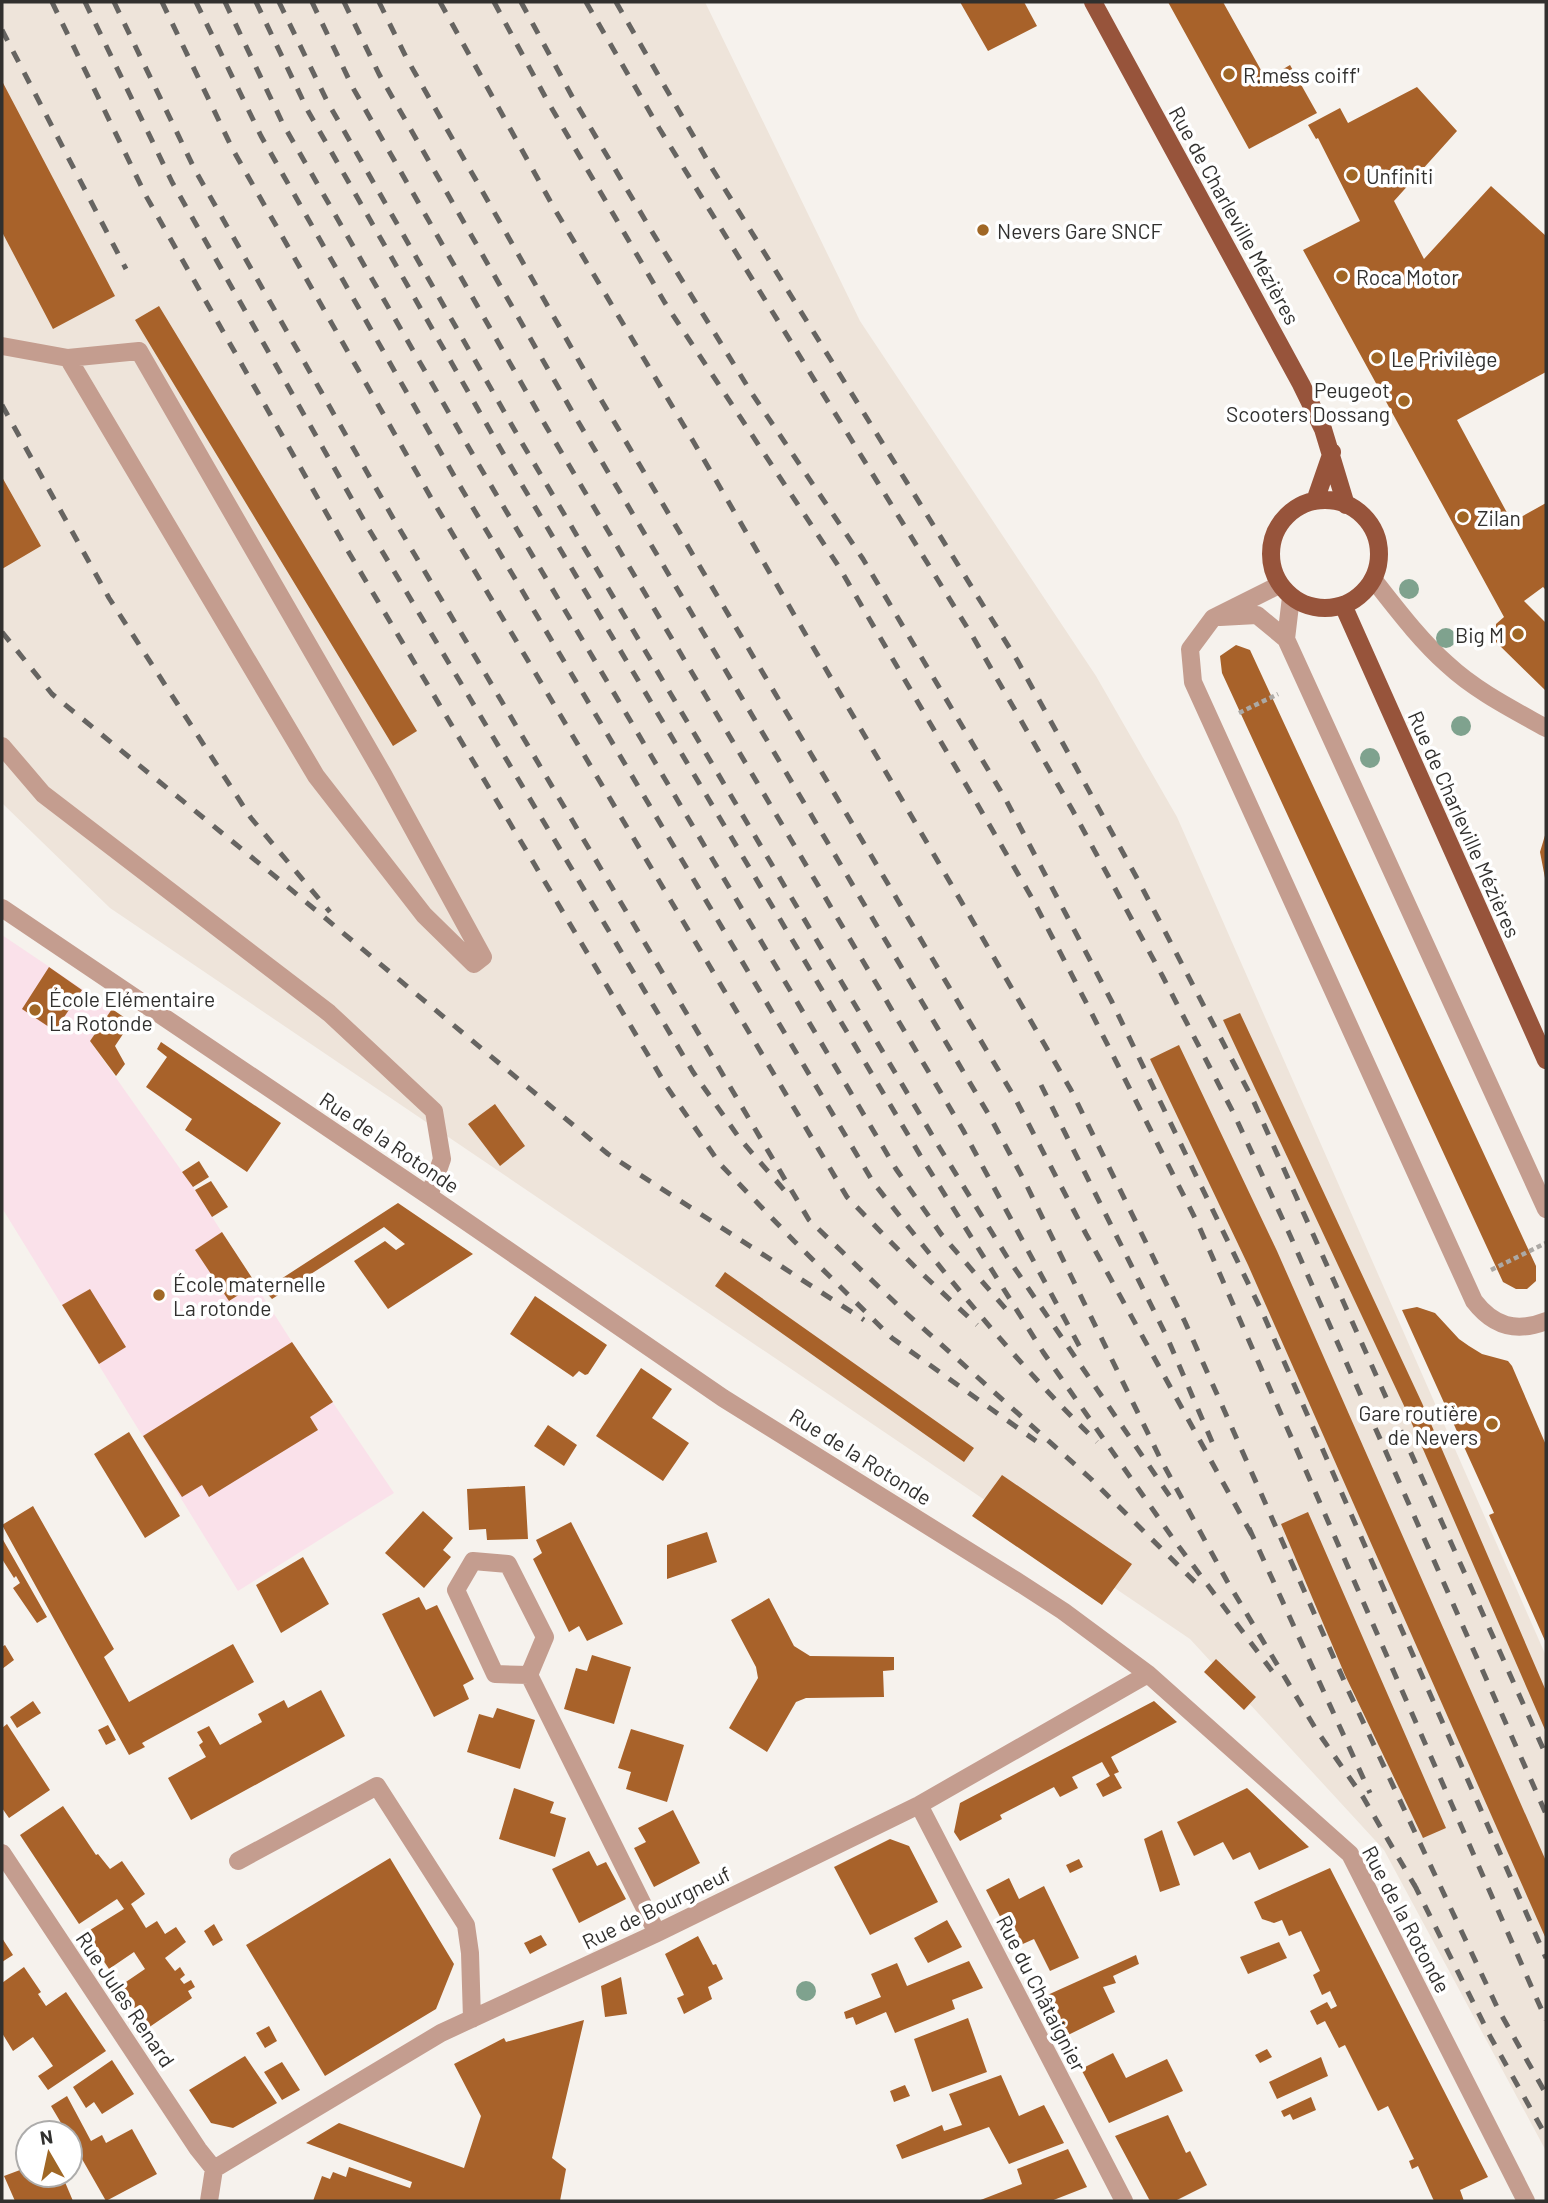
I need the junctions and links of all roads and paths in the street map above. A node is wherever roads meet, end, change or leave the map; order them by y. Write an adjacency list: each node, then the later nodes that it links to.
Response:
1 (1093, 2): 4 (main road, Rue de Charleville Mézières)
2 (2, 346): 3 (street)
3 (68, 358): 3 (street)
4 (1332, 452): 5 (main road); 6 (main road, Rue de Charleville Mézières)
5 (1315, 501): 6 (main road); 8 (main road)
6 (1346, 505): 7 (main road)
7 (1373, 579): 9 (main road); 12 (street)
8 (1285, 591): 9 (main road); 10 (street); 11 (street)
9 (1343, 605): 15 (main road, Rue de Charleville Mézières)
10 (1213, 618): 11 (street); 19 (street)
11 (1286, 639): 17 (street)
12 (1546, 728)
13 (2, 746): 16 (street)
14 (2, 908): 16 (street, Rue de la Rotonde)
15 (1546, 1060)
16 (429, 1196): 21 (street, Rue de la Rotonde)
17 (1546, 1209)
18 (1546, 1244): 19 (path)
19 (1465, 1283): 20 (street)
20 (1546, 1321)
21 (1148, 1674): 23 (street, Rue de Bourgneuf); 31 (street, Rue de la Rotonde)
22 (529, 1675): 22 (street); 26 (street)
23 (919, 1805): 26 (street, Rue de Bourgneuf); 30 (street, Rue du Châtaignier)
24 (2, 1853): 28 (street, Rue Jules Renard)
25 (238, 1861): 27 (street)
26 (657, 1933): 27 (street, Rue de Bourgneuf)
27 (472, 2019): 28 (street, Rue de Bourgneuf)
28 (214, 2169): 29 (street)
29 (209, 2201)
30 (1124, 2201)
31 (1527, 2201)

